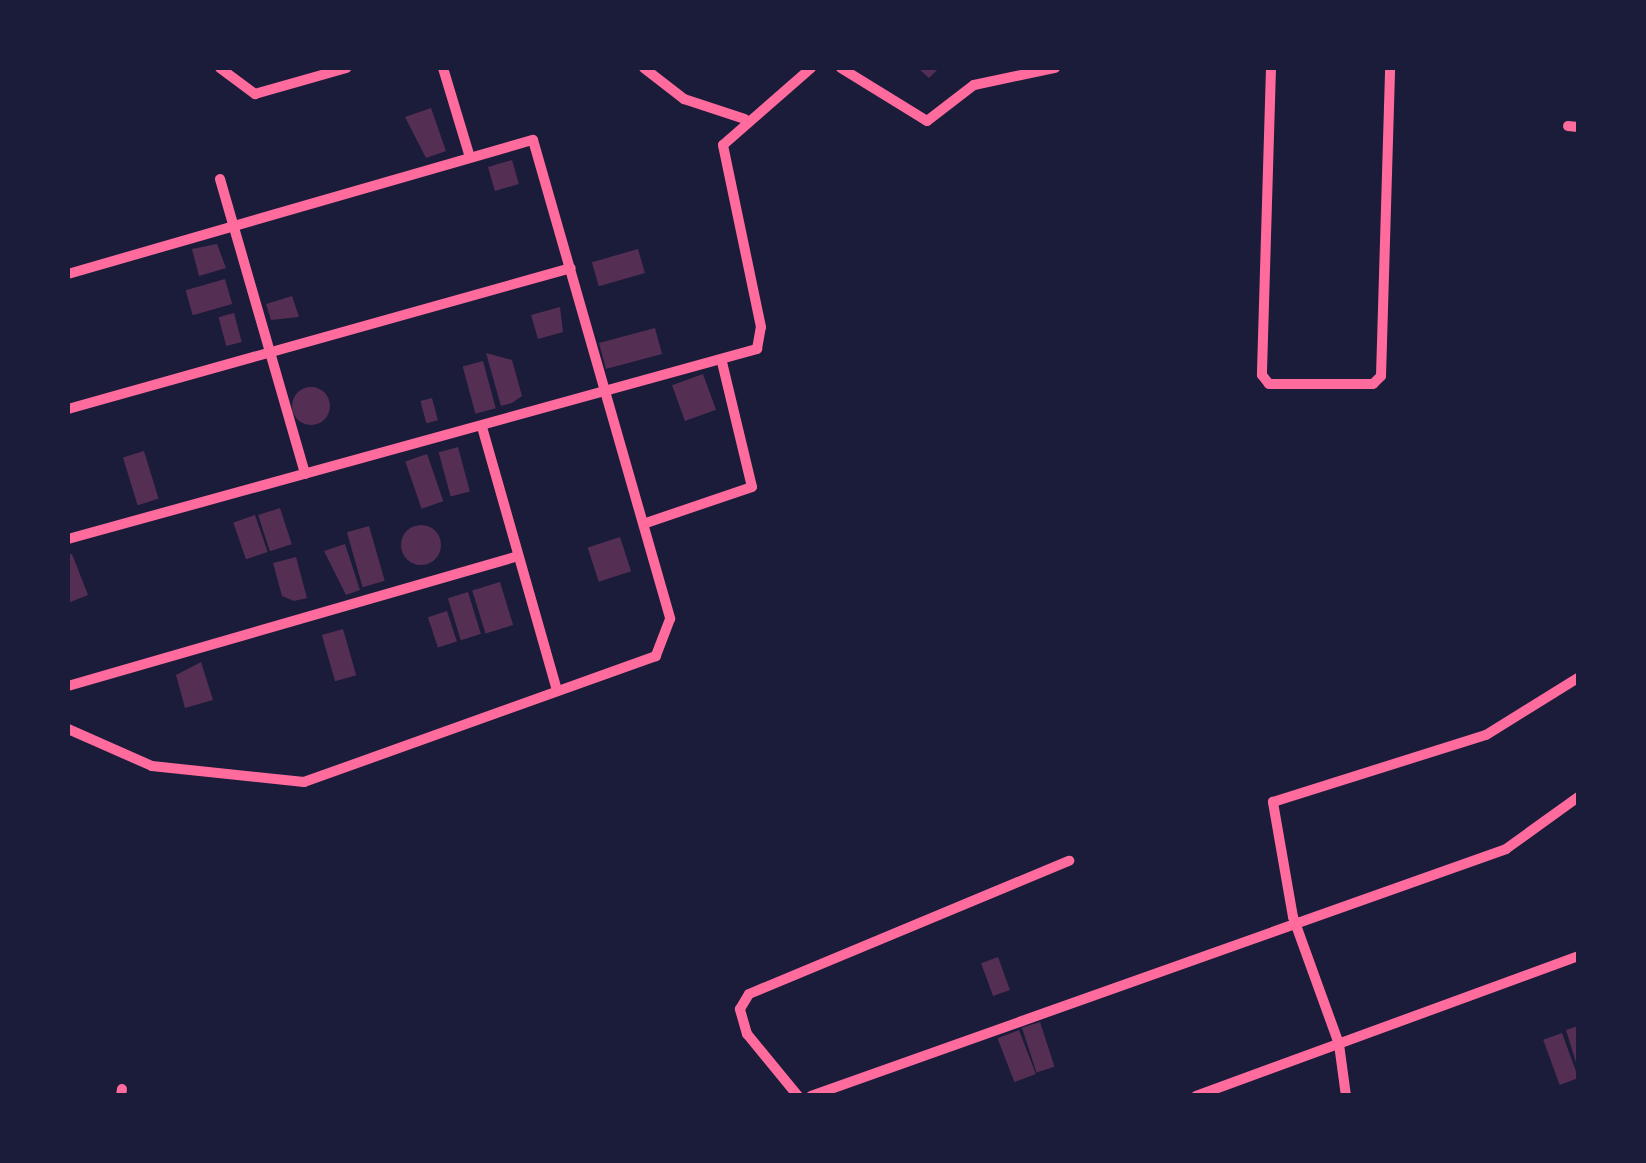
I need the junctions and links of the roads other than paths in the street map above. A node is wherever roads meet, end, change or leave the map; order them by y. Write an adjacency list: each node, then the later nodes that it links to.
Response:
1 (220, 68): 2 (street)
2 (346, 68)
3 (443, 68): 11 (street)
4 (644, 68): 10 (street)
5 (811, 68): 10 (street)
6 (842, 68): 7 (street)
7 (1055, 68)
8 (1271, 68): 9 (street)
9 (1390, 68)
10 (745, 119): 17 (street)
11 (469, 154): 13 (street); 14 (street)
12 (220, 179): 13 (street)
13 (234, 228): 15 (street); 16 (street)
14 (571, 268): 16 (street); 18 (street)
15 (68, 274)
16 (270, 352): 19 (street); 21 (street)
17 (722, 362): 18 (street); 22 (street)
18 (611, 391): 20 (street); 22 (street)
19 (68, 409)
20 (482, 427): 21 (street); 24 (street)
21 (305, 474): 23 (street)
22 (646, 523): 27 (street)
23 (68, 539)
24 (516, 557): 26 (street); 27 (street)
25 (1578, 678): 31 (street)
26 (68, 686)
27 (557, 690): 28 (street)
28 (68, 729)
29 (1578, 797): 31 (street)
30 (1069, 861): 34 (street)
31 (1293, 917): 33 (street); 35 (street)
32 (1578, 956): 33 (street)
33 (1339, 1044): 36 (street); 37 (street)
34 (798, 1096)
35 (812, 1096)
36 (1196, 1096)
37 (1346, 1096)

